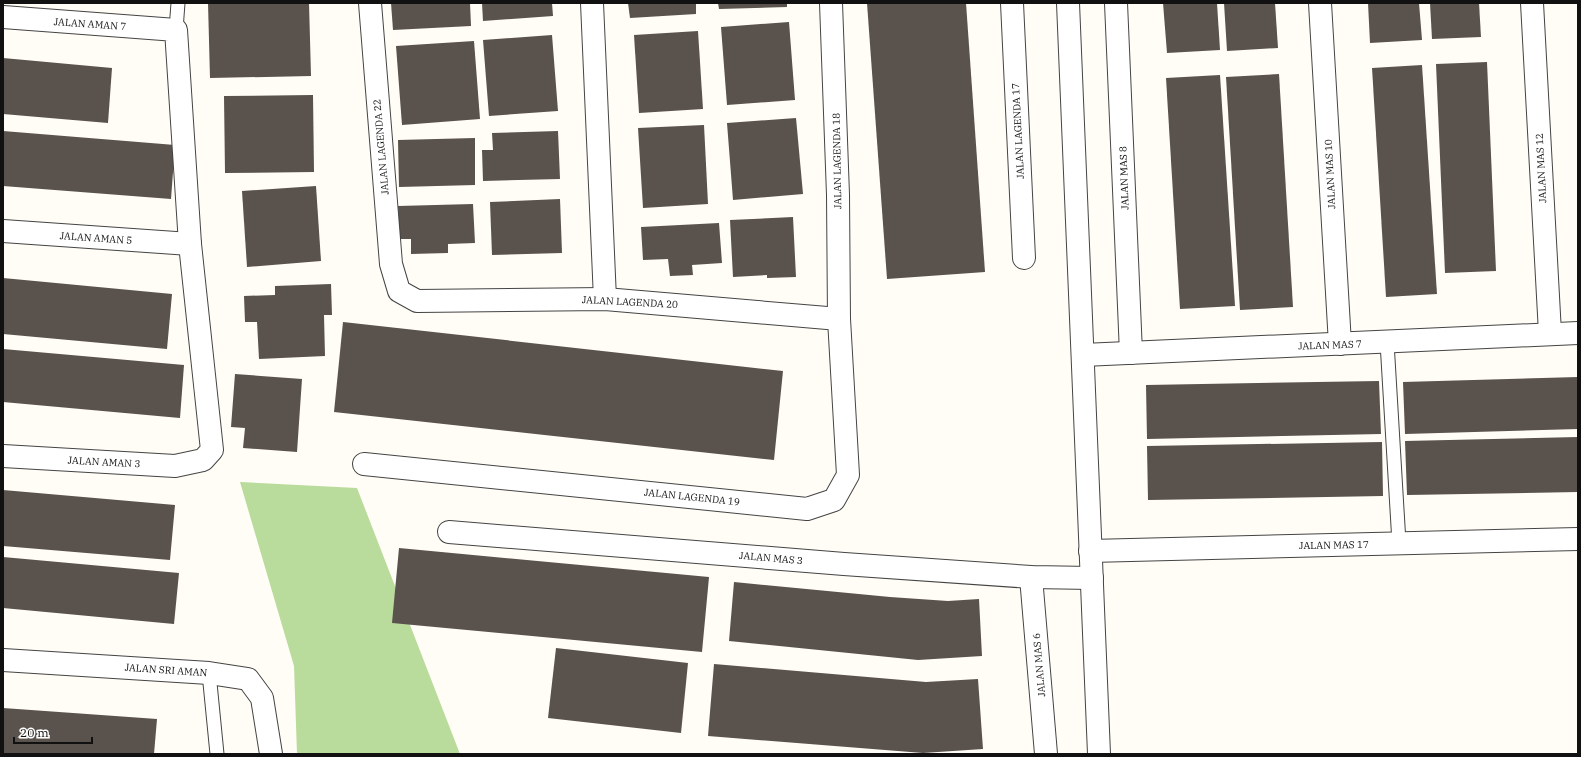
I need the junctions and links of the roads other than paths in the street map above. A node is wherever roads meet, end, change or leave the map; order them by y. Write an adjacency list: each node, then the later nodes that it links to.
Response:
1 (178, 3): 11 (lane)
2 (370, 3): 15 (street, JALAN LAGENDA 22)
3 (592, 3): 16 (street)
4 (831, 3): 17 (street, JALAN LAGENDA 18)
5 (1012, 3): 14 (street, JALAN LAGENDA 17)
6 (1068, 3): 23 (street)
7 (1116, 3): 22 (street, JALAN MAS 8)
8 (1320, 3): 21 (street, JALAN MAS 10)
9 (1532, 3): 18 (street, JALAN MAS 12)
10 (3, 18): 11 (street, JALAN AMAN 7)
11 (176, 30): 13 (street)
12 (3, 231): 13 (street, JALAN AMAN 5)
13 (190, 244): 24 (street, JALAN AMAN 3)
14 (1024, 258)
15 (399, 291): 16 (street, JALAN LAGENDA 20)
16 (605, 299): 17 (street, JALAN LAGENDA 20)
17 (839, 319): 25 (street, JALAN LAGENDA 19)
18 (1550, 333): 19 (street, JALAN MAS 7); 20 (street, JALAN MAS 7)
19 (1578, 333)
20 (1387, 342): 21 (street, JALAN MAS 7); 28 (lane)
21 (1340, 344): 22 (street, JALAN MAS 7)
22 (1131, 353): 23 (street, JALAN MAS 7)
23 (1083, 355): 29 (street)
24 (3, 456)
25 (364, 464)
26 (450, 532): 30 (street, JALAN MAS 3)
27 (1578, 539): 28 (street, JALAN MAS 17)
28 (1399, 544): 29 (street, JALAN MAS 17)
29 (1090, 551): 31 (street)
30 (1031, 577): 31 (street, JALAN MAS 3); 36 (street, JALAN MAS 6)
31 (1092, 578): 37 (street)
32 (3, 660): 33 (street, JALAN SRI AMAN)
33 (209, 673): 34 (lane); 35 (street, JALAN SRI AMAN)
34 (217, 754)
35 (271, 754)
36 (1046, 754)
37 (1099, 754)

